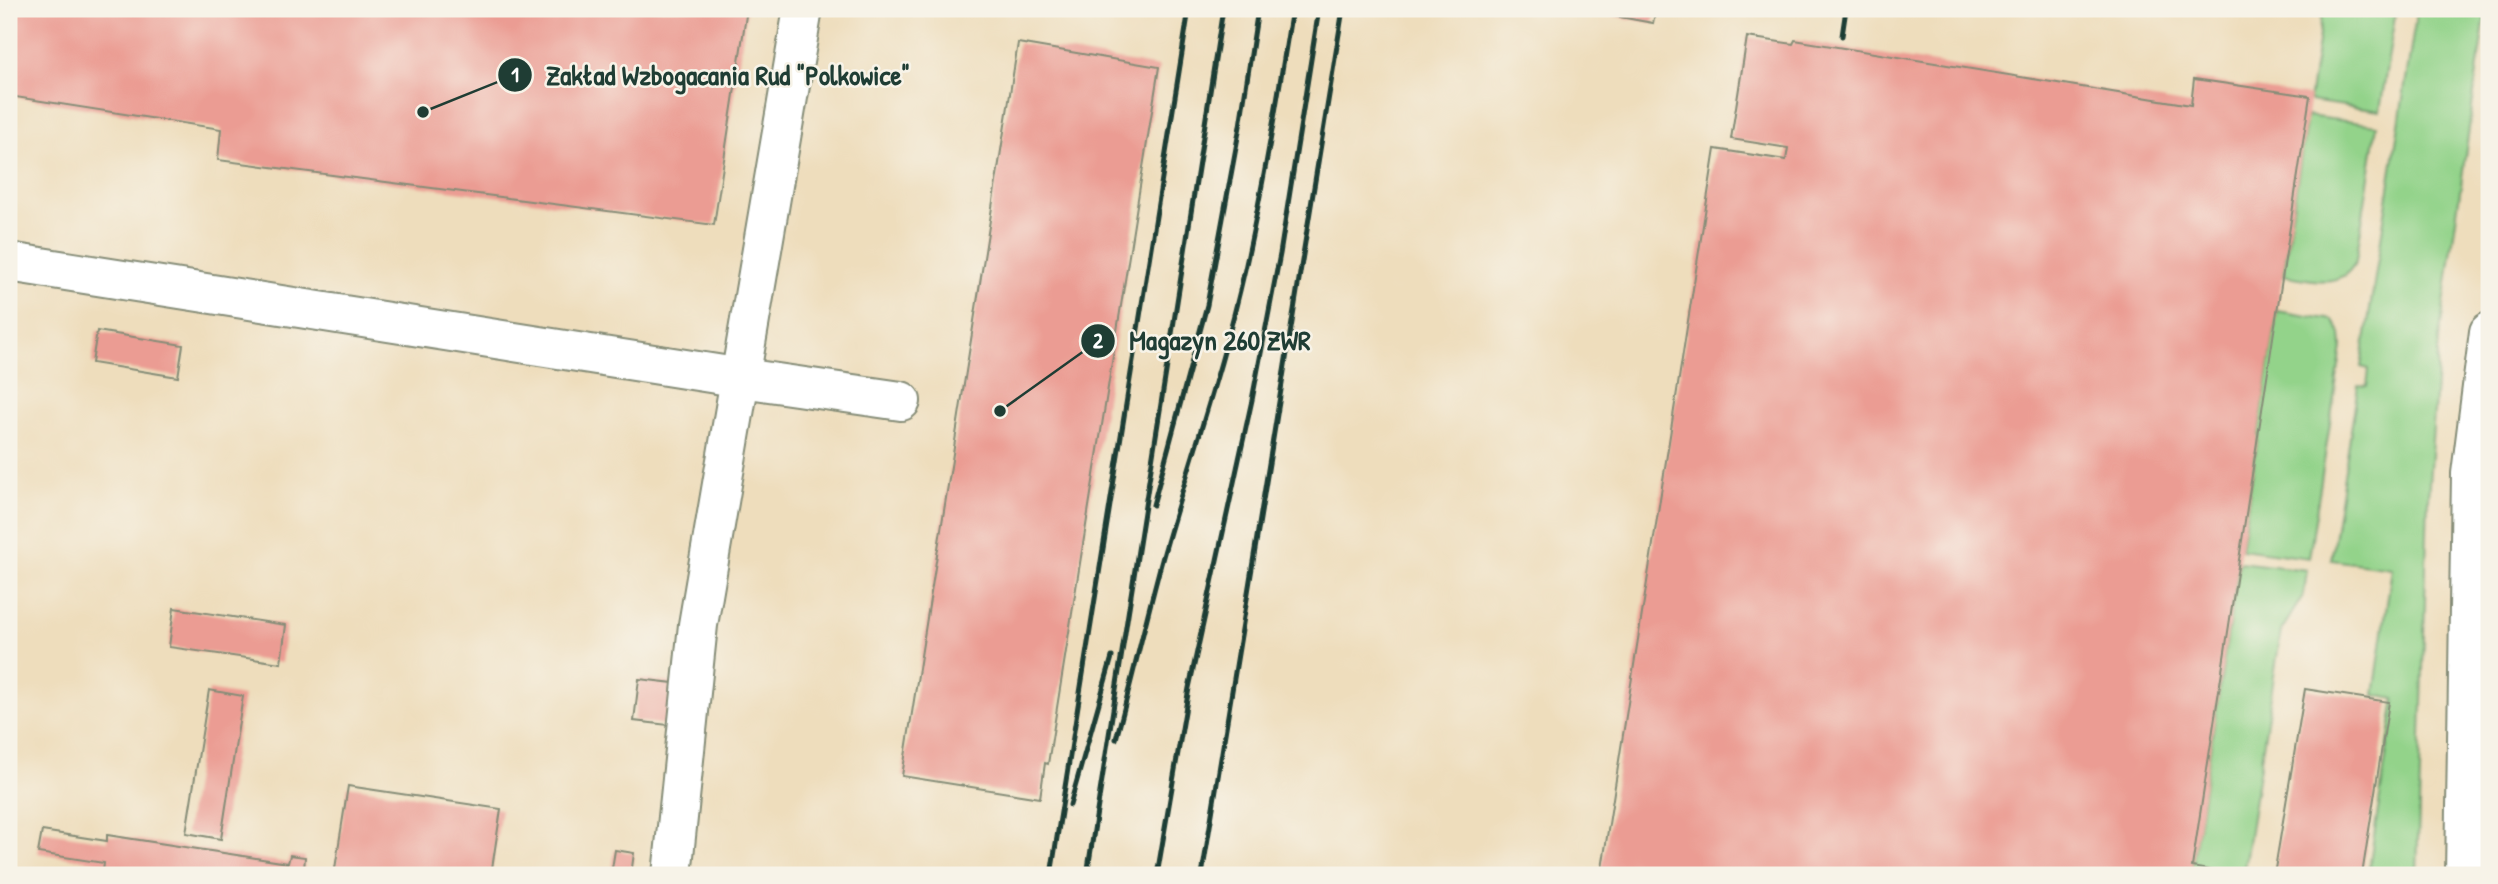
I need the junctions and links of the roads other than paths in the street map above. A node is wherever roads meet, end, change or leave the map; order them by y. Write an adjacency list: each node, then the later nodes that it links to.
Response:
1 (803, 9): 4 (street)
2 (9, 262): 4 (street)
3 (2489, 332): 7 (street)
4 (742, 378): 5 (street); 6 (street)
5 (901, 401)
6 (672, 875)
7 (2465, 875)

